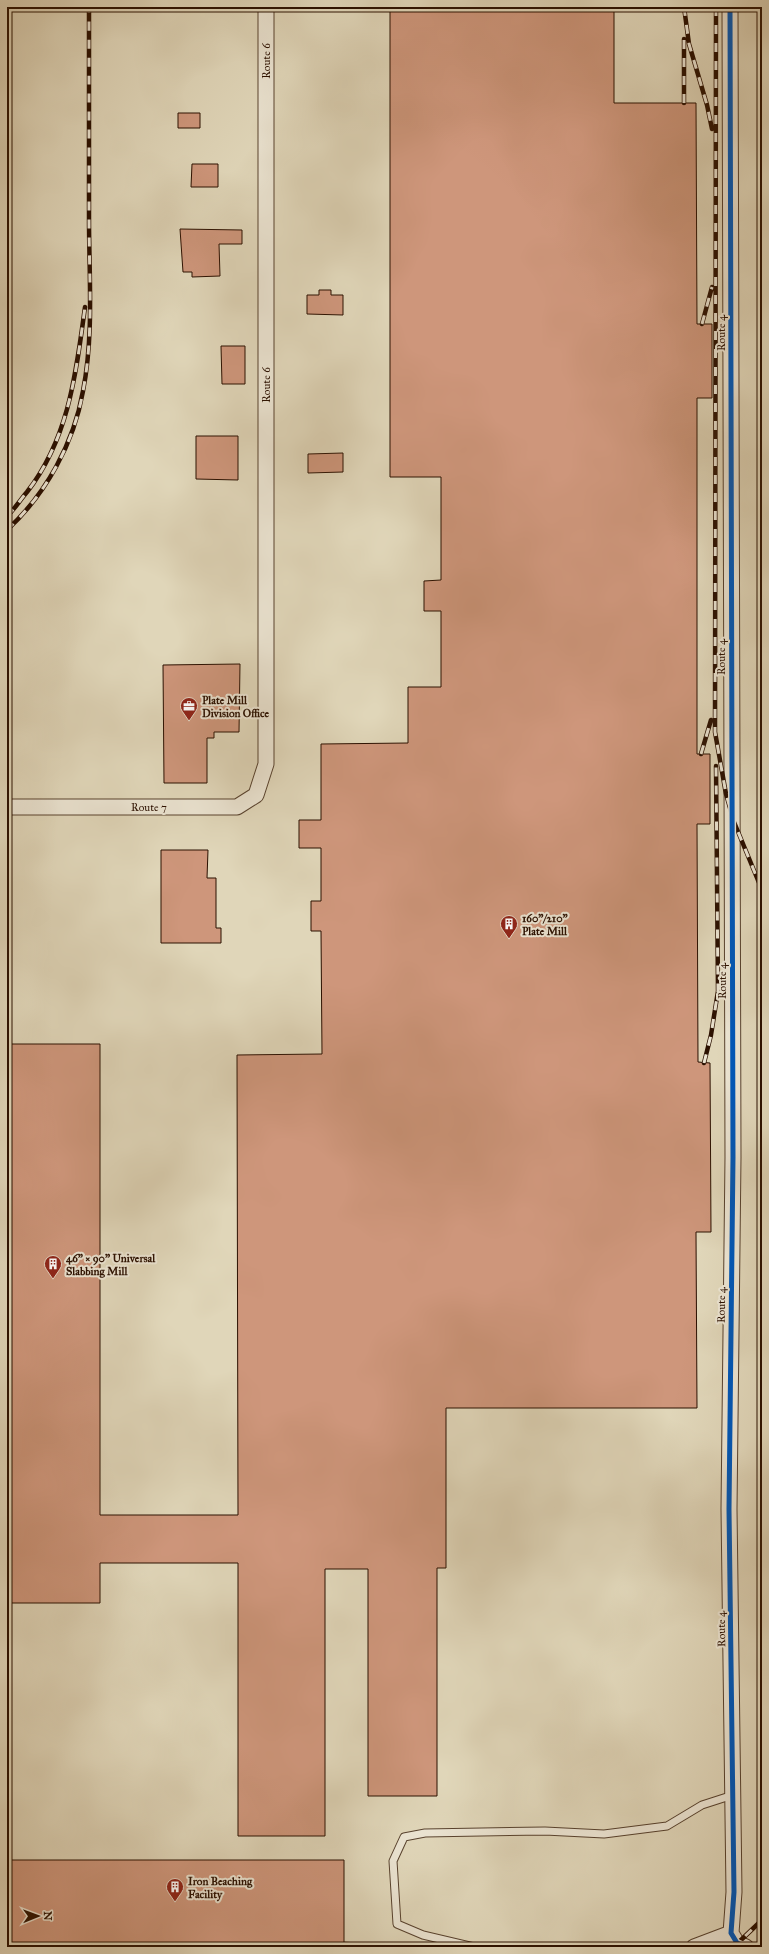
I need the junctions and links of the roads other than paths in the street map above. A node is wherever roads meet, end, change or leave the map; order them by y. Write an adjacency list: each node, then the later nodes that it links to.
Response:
1 (266, 7): 3 (street, Route 6)
2 (730, 7): 5 (street, Route 4)
3 (266, 764): 4 (street, Route 7)
4 (7, 807)
5 (733, 1794): 6 (street, Route 4); 7 (lane)
6 (731, 1933): 8 (street); 9 (street)
7 (474, 1947)
8 (694, 1947)
9 (746, 1947)

